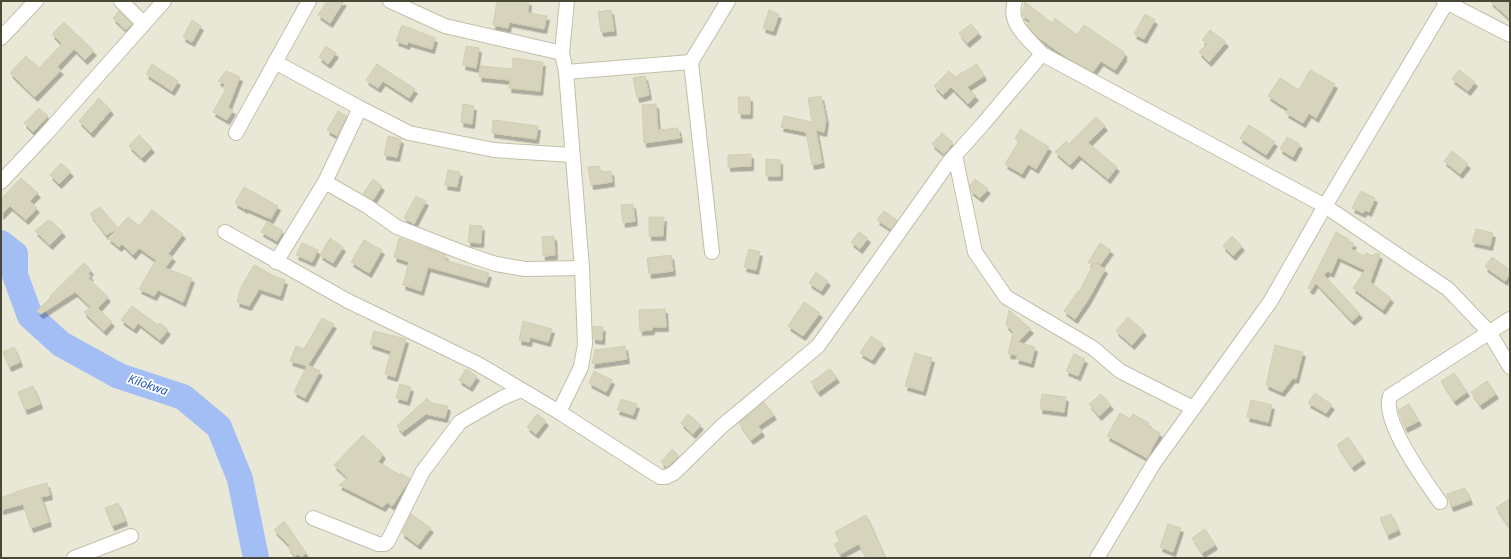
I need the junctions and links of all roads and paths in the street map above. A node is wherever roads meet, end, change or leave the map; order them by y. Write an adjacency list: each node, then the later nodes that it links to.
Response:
1 (36, 1): 12 (street)
2 (121, 1): 10 (street)
3 (164, 1): 10 (street)
4 (309, 1): 15 (street)
5 (390, 1): 13 (street)
6 (567, 1): 13 (street)
7 (728, 1): 16 (street)
8 (1015, 1): 14 (street)
9 (1446, 2): 11 (street); 24 (street)
10 (144, 24): 22 (street)
11 (1510, 35)
12 (1, 38)
13 (562, 53): 17 (street)
14 (1042, 54): 21 (street); 24 (street)
15 (275, 62): 18 (street); 19 (street)
16 (691, 62): 17 (street); 26 (street)
17 (566, 72): 20 (street)
18 (360, 108): 20 (street); 23 (street)
19 (236, 133)
20 (572, 155): 28 (street)
21 (955, 155): 33 (street); 34 (street)
22 (1, 182)
23 (325, 182): 27 (street); 28 (street)
24 (1324, 206): 30 (street); 33 (street)
25 (226, 232): 27 (street)
26 (712, 252)
27 (276, 262): 32 (street)
28 (582, 268): 34 (street)
29 (1510, 319): 30 (street)
30 (1489, 332): 31 (street); 35 (street)
31 (1510, 367)
32 (521, 390): 34 (street); 36 (street)
33 (1193, 408): 39 (street)
34 (559, 412)
35 (1440, 502)
36 (313, 518)
37 (131, 536): 38 (street)
38 (74, 558)
39 (1097, 558)

